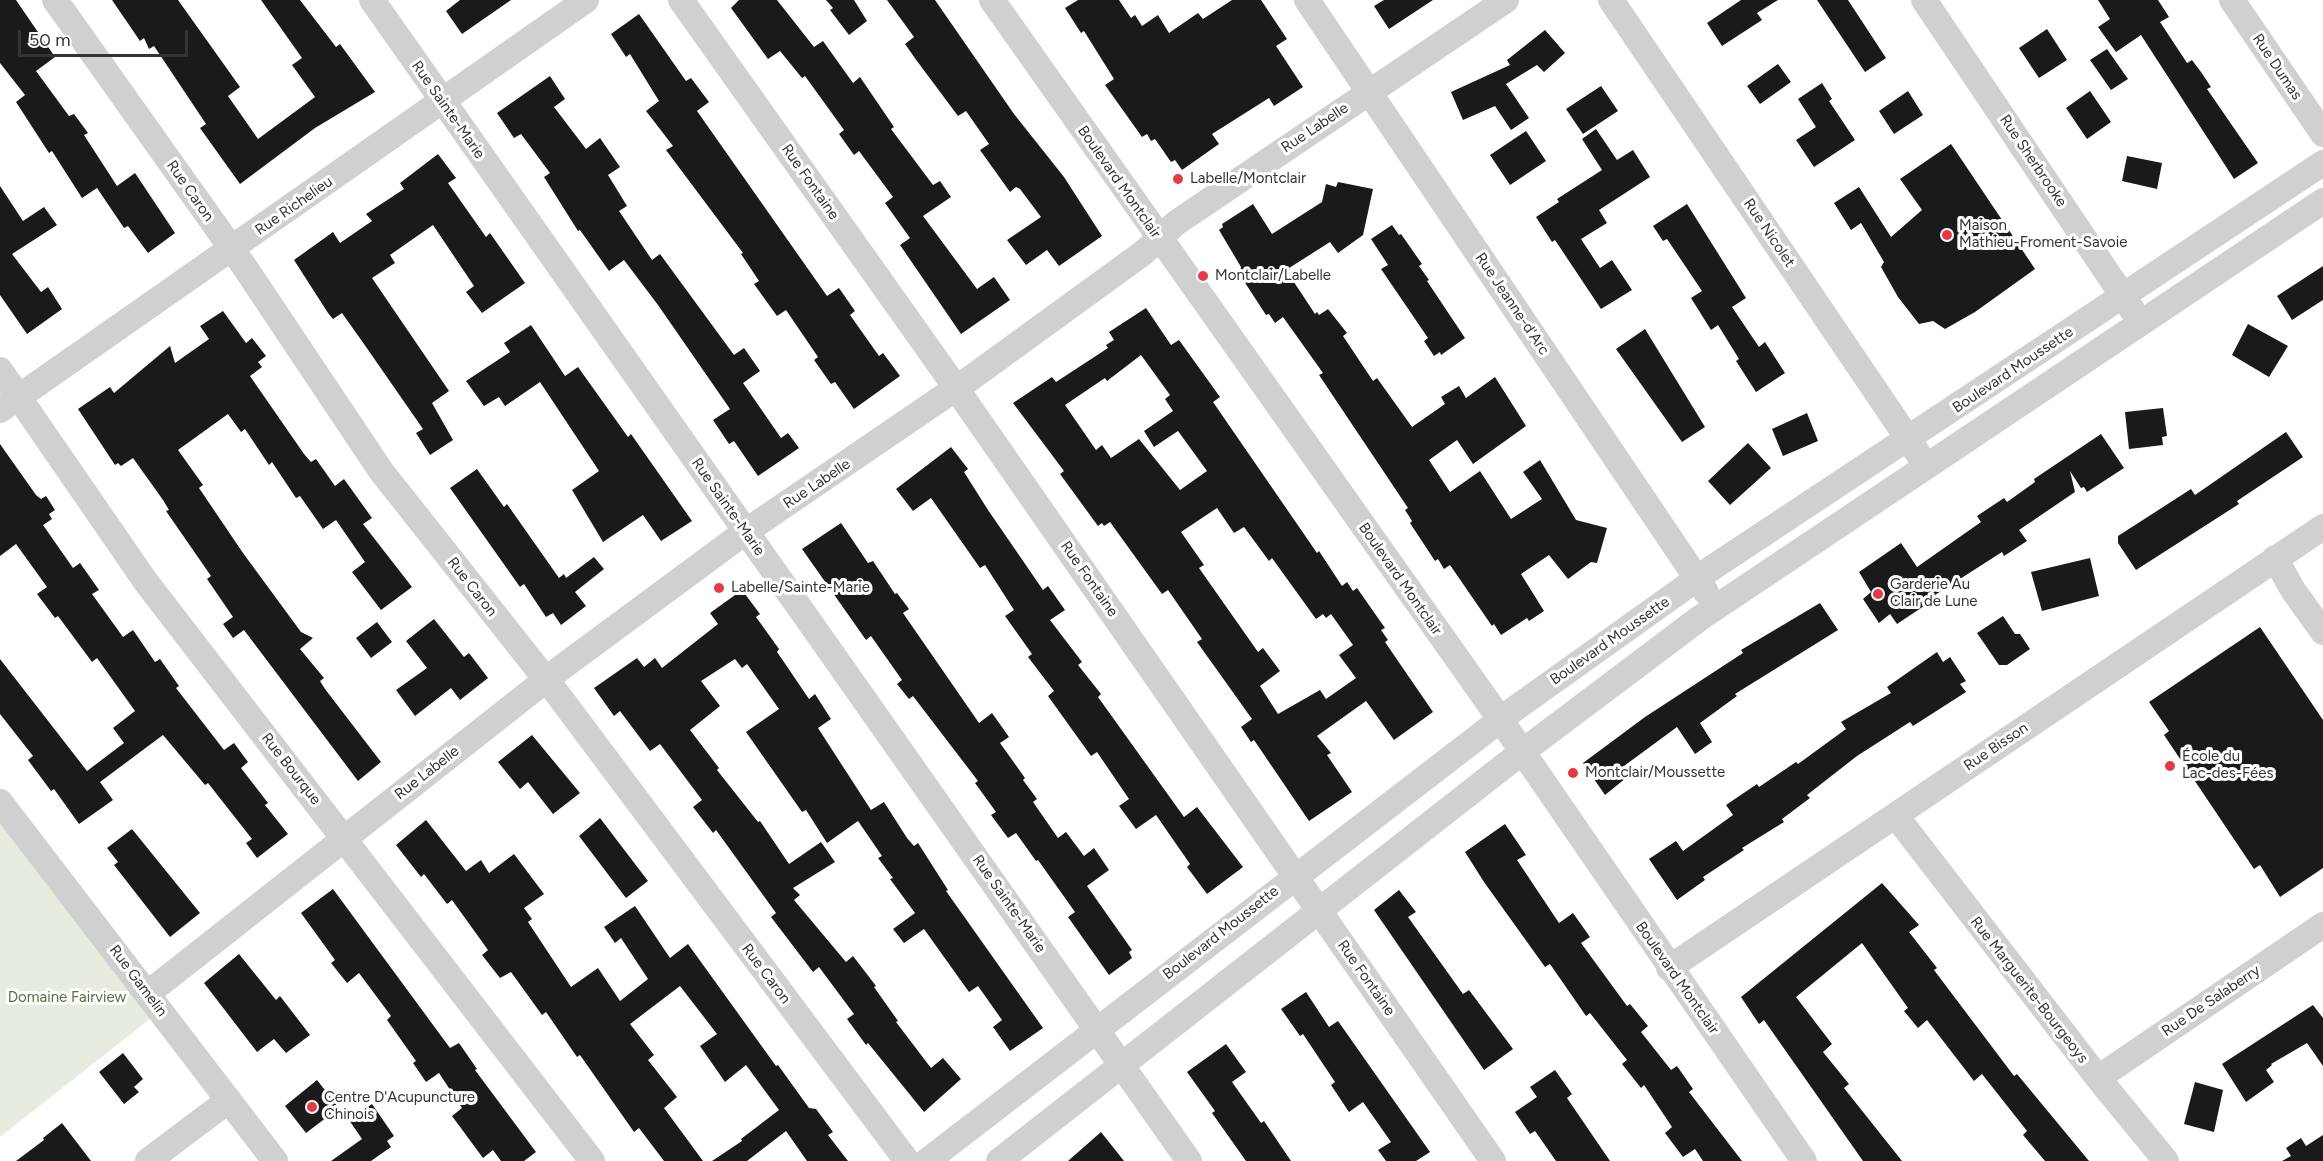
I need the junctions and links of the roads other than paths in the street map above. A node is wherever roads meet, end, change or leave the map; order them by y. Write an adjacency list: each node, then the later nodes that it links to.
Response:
1 (55, 0): 17 (street, Rue Caron)
2 (372, 0): 12 (street, Rue Sainte-Marie)
3 (586, 0): 12 (street, Rue Richelieu)
4 (681, 0): 21 (street, Rue Fontaine)
5 (992, 0): 16 (street, Boulevard Montclair)
6 (1307, 0): 11 (street, Rue Jeanne-d'Arc)
7 (1506, 0): 11 (street, Rue Labelle)
8 (1611, 0): 23 (street, Rue Nicolet)
9 (1924, 0): 18 (street, Rue Sherbrooke)
10 (2232, 0): 13 (street, Rue Dumas)
11 (1369, 92): 16 (street, Rue Labelle); 28 (street, Rue Jeanne-d'Arc)
12 (442, 102): 17 (street, Rue Richelieu); 26 (street, Rue Sainte-Marie)
13 (2323, 134)
14 (2323, 163): 18 (street, Boulevard Moussette)
15 (2323, 201): 19 (street, Boulevard Moussette)
16 (1159, 239): 21 (street, Rue Labelle); 32 (street, Boulevard Montclair)
17 (231, 250): 22 (street, Rue Richelieu); 31 (street, Rue Caron)
18 (2124, 296): 19 (street, Rue Sherbrooke); 23 (street, Boulevard Moussette)
19 (2142, 323): 24 (street, Boulevard Moussette)
20 (0, 370): 22 (street, Rue Bourque)
21 (957, 389): 26 (street, Rue Labelle); 37 (street, Rue Fontaine)
22 (9, 403): 36 (street, Rue Bourque)
23 (1909, 440): 24 (street, Rue Nicolet); 28 (street, Boulevard Moussette)
24 (1926, 466): 29 (street, Boulevard Moussette)
25 (2323, 526): 27 (street, Rue Bisson)
26 (745, 532): 31 (street, Rue Labelle); 42 (street, Rue Sainte-Marie)
27 (2275, 558): 30 (street); 35 (street, Rue Bisson)
28 (1697, 579): 29 (street, Rue Jeanne-d'Arc); 32 (street, Boulevard Moussette)
29 (1716, 607): 33 (street, Boulevard Moussette)
30 (2323, 632)
31 (546, 681): 36 (street, Rue Labelle); 49 (street, Rue Caron)
32 (1500, 719): 33 (street, Boulevard Montclair); 37 (street, Boulevard Moussette)
33 (1522, 752): 38 (street, Boulevard Moussette); 40 (street, Boulevard Montclair)
34 (0, 802): 41 (street, Rue Gamelin)
35 (1896, 816): 40 (street, Rue Bisson); 44 (street, Rue Marguerite-Bourgeoys)
36 (344, 839): 41 (street, Rue Labelle); 48 (street, Rue Bourque)
37 (1295, 875): 38 (street, Rue Fontaine); 42 (street, Boulevard Moussette)
38 (1319, 911): 43 (street, Boulevard Moussette); 53 (street, Rue Fontaine)
39 (2323, 925): 44 (street, Rue De Salaberry)
40 (1669, 968): 54 (street, Boulevard Montclair)
41 (147, 994): 45 (street, Rue Gamelin)
42 (1097, 1029): 43 (street, Rue Sainte-Marie); 50 (street, Boulevard Moussette)
43 (1122, 1065): 51 (street, Boulevard Moussette); 52 (street, Rue Sainte-Marie)
44 (2098, 1078): 55 (street, Rue Marguerite-Bourgeoys)
45 (229, 1100): 46 (street); 47 (street, Rue Gamelin)
46 (148, 1161)
47 (275, 1161)
48 (592, 1161)
49 (907, 1161)
50 (927, 1161)
51 (999, 1161)
52 (1189, 1161)
53 (1493, 1161)
54 (1804, 1161)
55 (2166, 1161)

